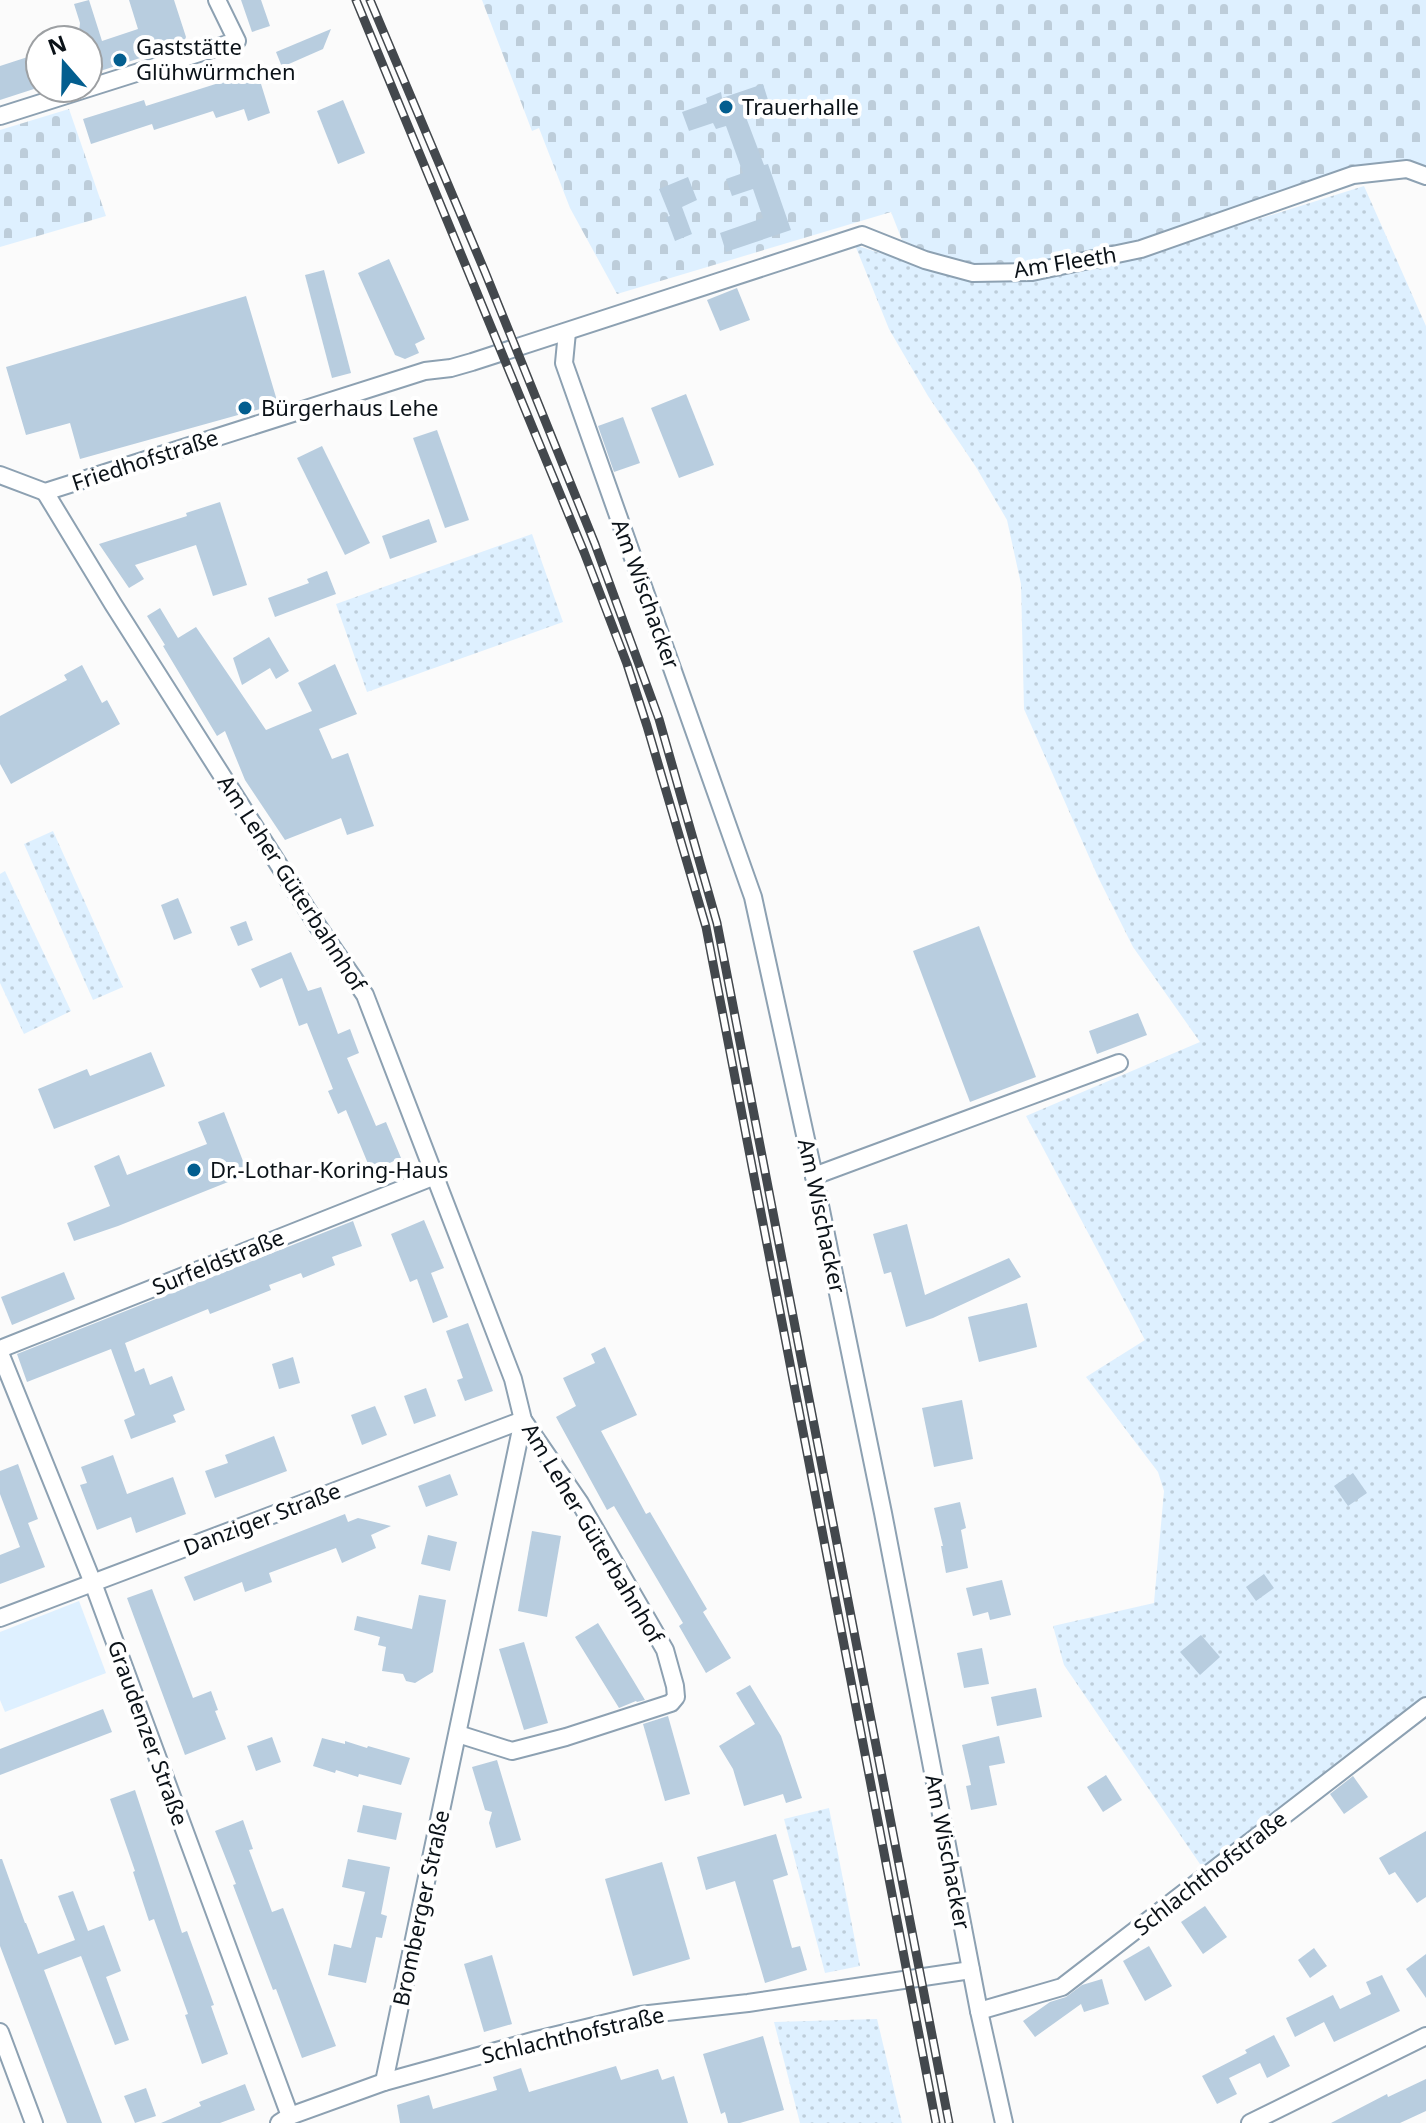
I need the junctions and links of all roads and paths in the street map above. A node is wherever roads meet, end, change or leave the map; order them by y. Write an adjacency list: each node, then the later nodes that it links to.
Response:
1 (217, 0): 2 (street)
2 (0, 116)
3 (1426, 176): 4 (street, Am Fleeth)
4 (567, 332): 6 (street, Friedhofstraße); 9 (street, Am Wischacker)
5 (0, 475): 6 (street, Friedhofstraße)
6 (45, 492): 8 (street, Am Leher Güterbahnhof)
7 (1119, 1063): 9 (street)
8 (435, 1176): 10 (street, Surfeldstraße); 11 (street, Am Leher Güterbahnhof)
9 (814, 1176): 16 (street, Am Wischacker)
10 (0, 1351): 12 (street, Graudenzer Straße)
11 (523, 1420): 12 (street, Danziger Straße); 15 (street, Bromberger Straße); 15 (street, Am Leher Güterbahnhof)
12 (93, 1583): 13 (street, Danziger Straße); 21 (street, Graudenzer Straße)
13 (0, 1618)
14 (1426, 1706): 17 (street, Schlachthofstraße)
15 (458, 1734): 20 (street, Bromberger Straße)
16 (971, 1970): 17 (street, Am Wischacker); 20 (street, Schlachthofstraße)
17 (979, 2011): 23 (street, Am Wischacker)
18 (0, 2032): 22 (street)
19 (1426, 2036): 24 (street)
20 (384, 2082): 21 (street, Schlachthofstraße)
21 (285, 2119)
22 (34, 2123)
23 (1004, 2123)
24 (1250, 2123)

